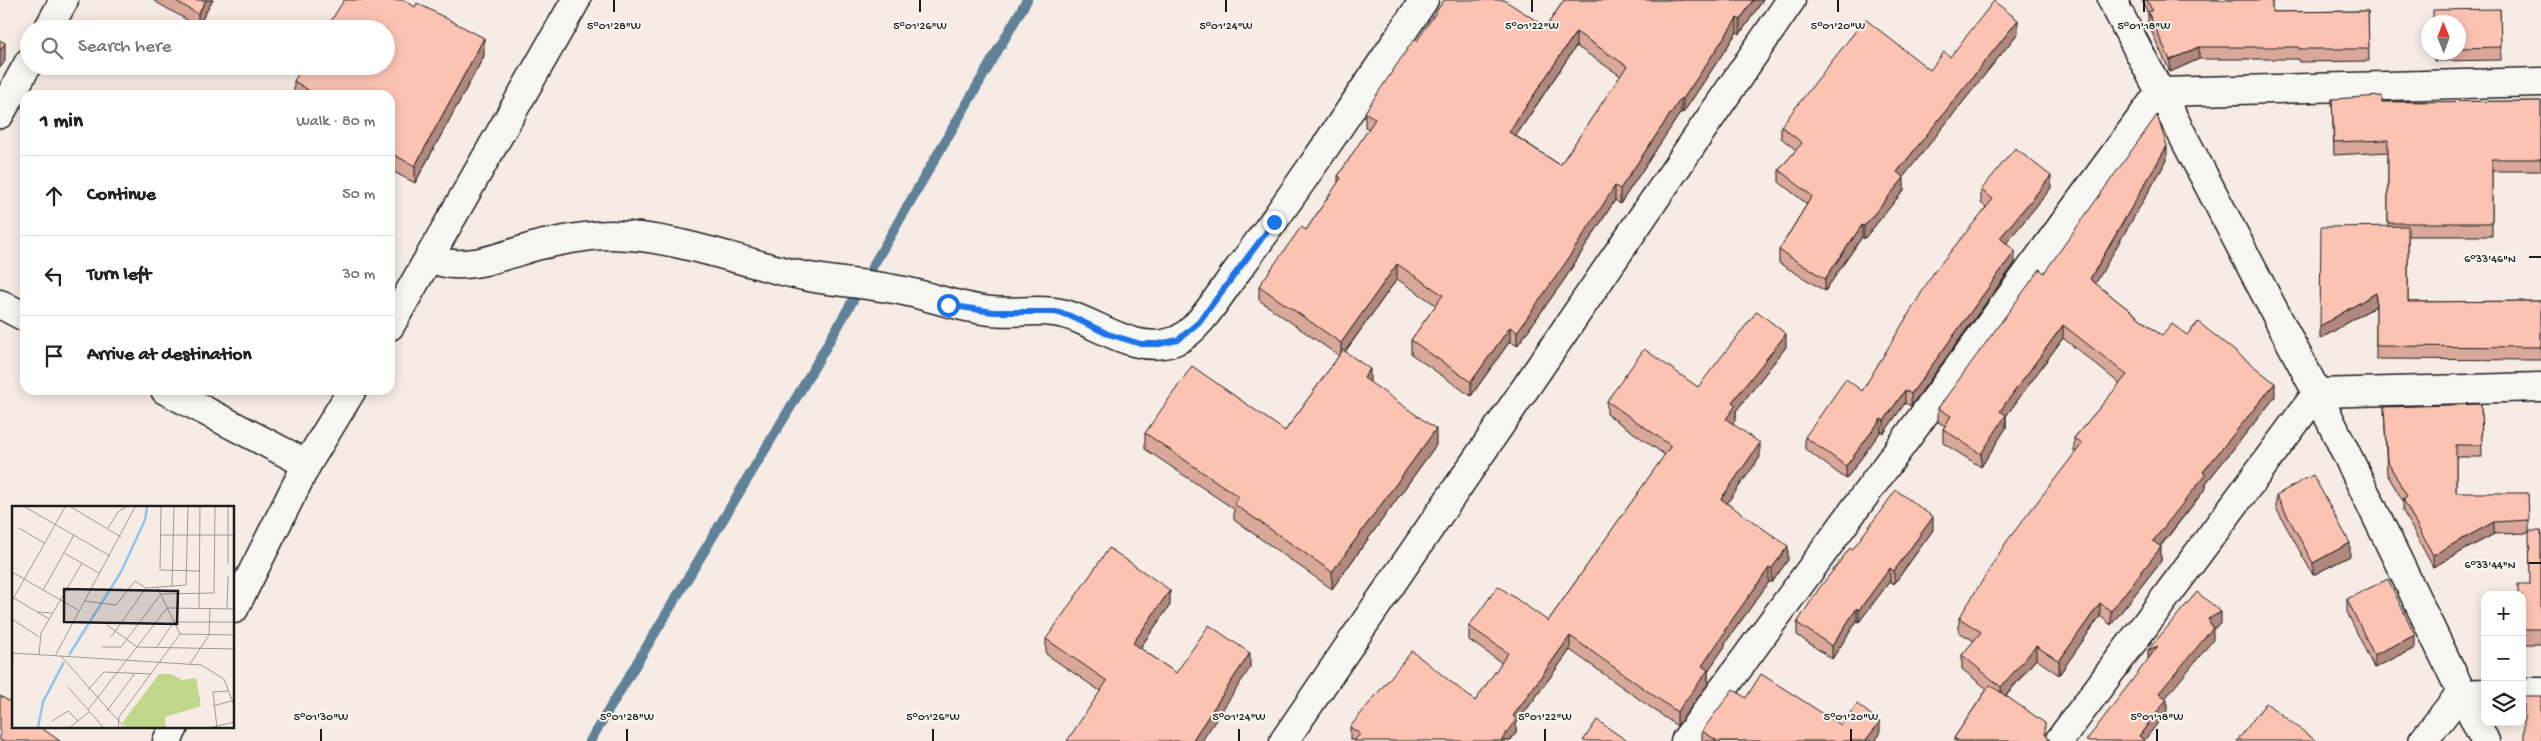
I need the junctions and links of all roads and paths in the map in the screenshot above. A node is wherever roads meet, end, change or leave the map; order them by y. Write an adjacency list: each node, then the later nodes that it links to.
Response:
1 (64, 0): 6 (street)
2 (576, 0): 11 (street)
3 (1424, 0): 11 (street)
4 (1791, 0): 26 (street)
5 (2112, 0): 9 (street)
6 (53, 20)
7 (22, 75): 10 (street)
8 (2541, 82): 9 (street)
9 (2160, 92): 16 (street); 27 (street)
10 (0, 114)
11 (430, 259): 14 (street)
12 (0, 304): 13 (street)
13 (20, 314)
14 (395, 318)
15 (2541, 387): 16 (street)
16 (2317, 393): 23 (street); 28 (street)
17 (175, 395): 19 (street)
18 (349, 395): 19 (street)
19 (307, 464): 20 (street)
20 (235, 607)
21 (2526, 692): 22 (street)
22 (2541, 692)
23 (2473, 694): 29 (street); 30 (street)
24 (174, 728): 25 (street)
25 (167, 741)
26 (1284, 741)
27 (1685, 741)
28 (2059, 741)
29 (2423, 741)
30 (2485, 741)

